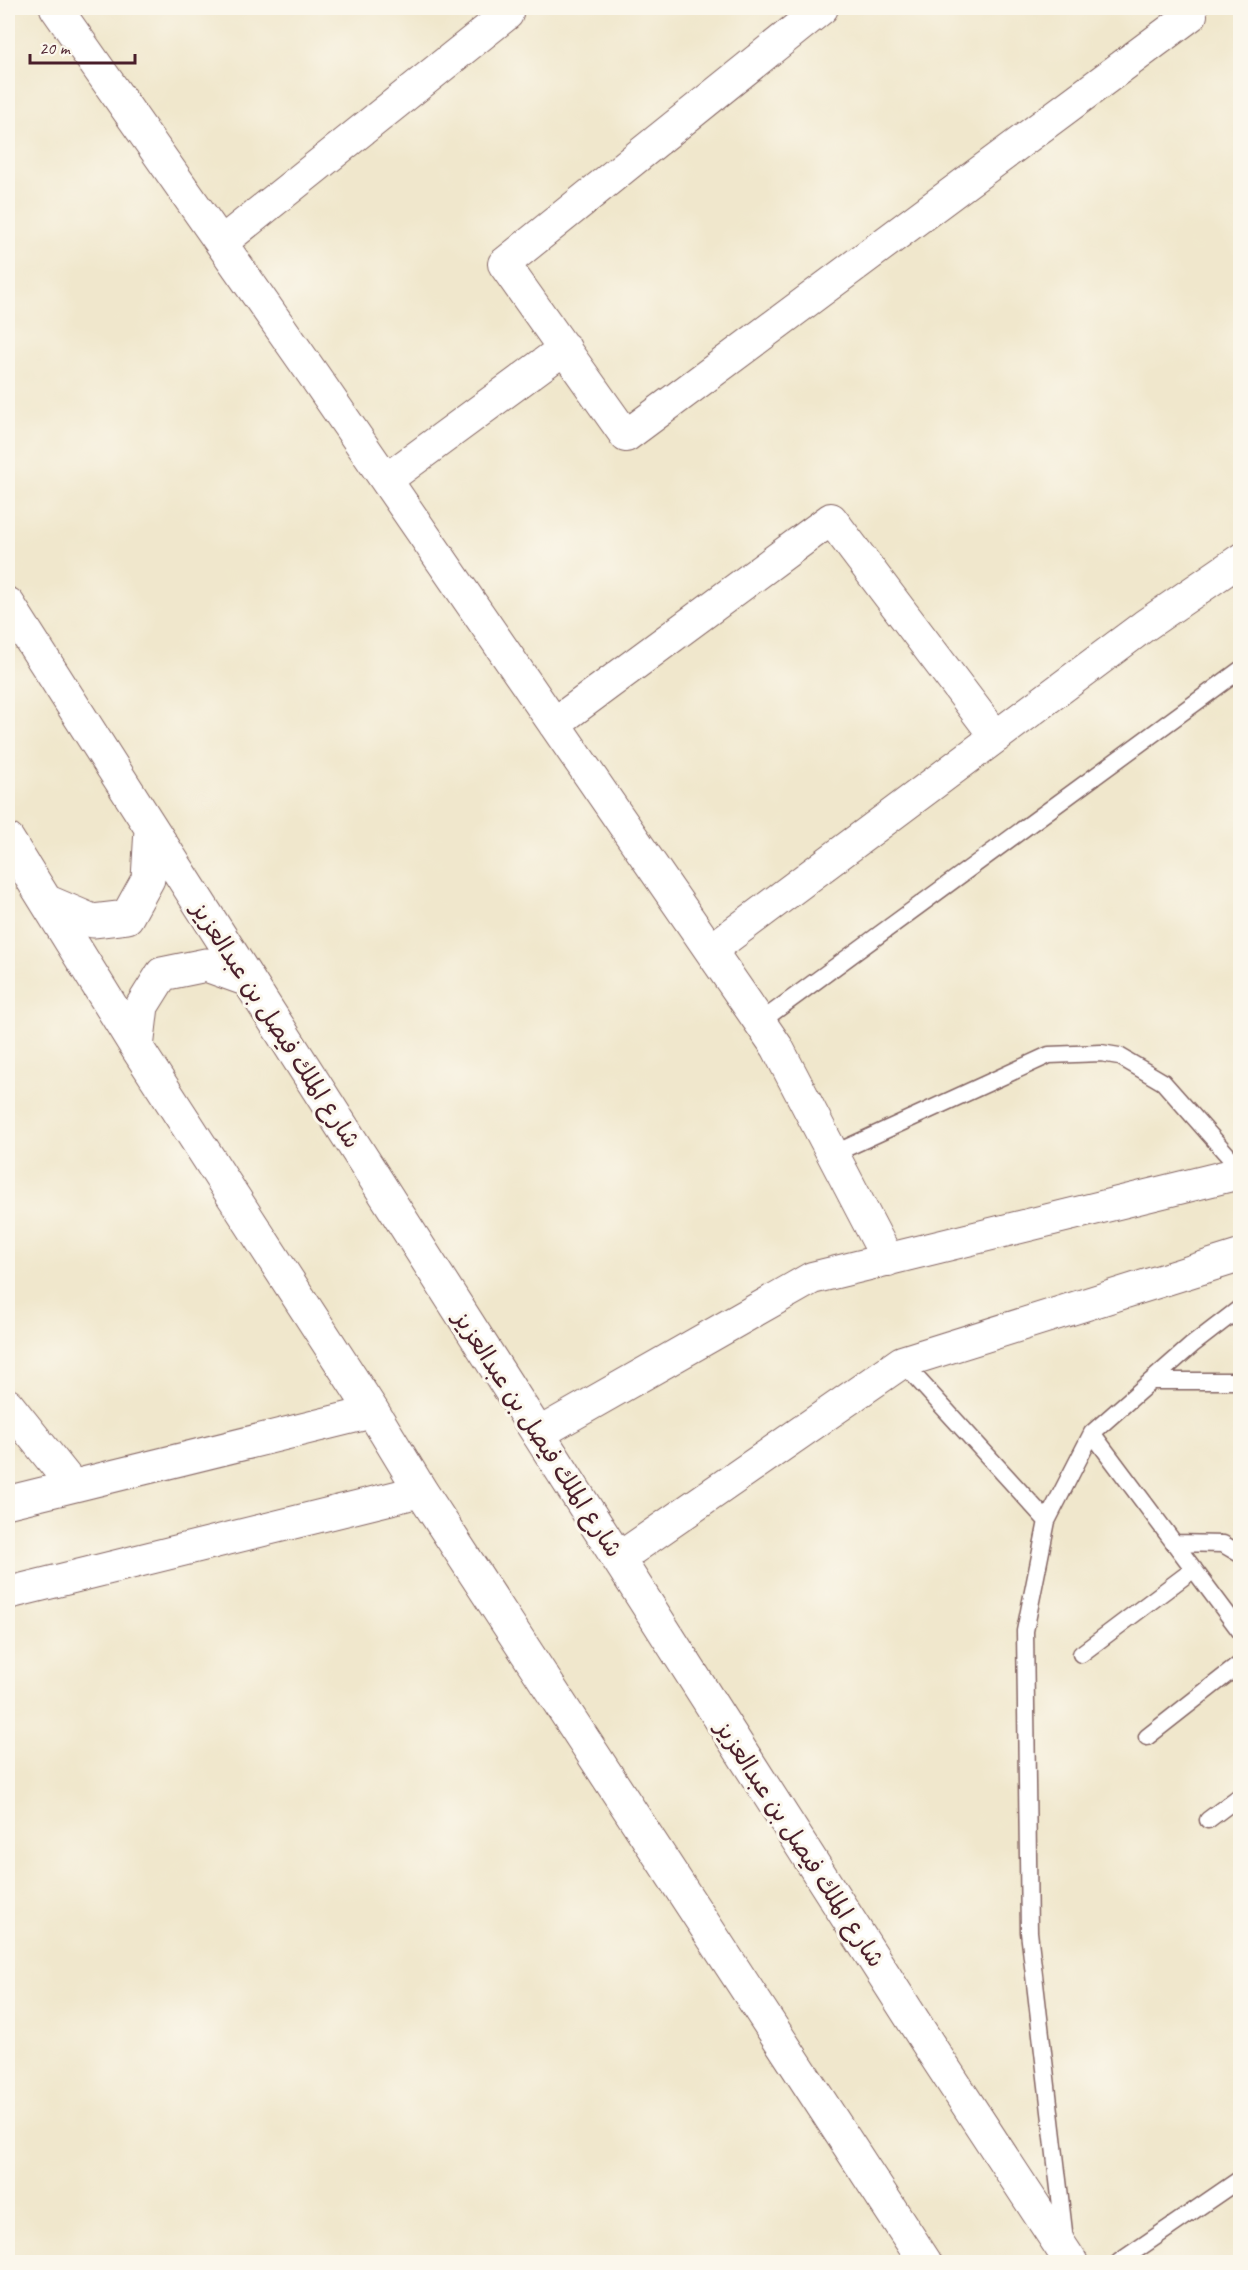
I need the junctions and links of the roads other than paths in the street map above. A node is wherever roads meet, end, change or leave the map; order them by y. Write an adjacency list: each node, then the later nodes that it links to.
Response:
1 (56, 8): 5 (street)
2 (502, 8): 5 (street)
3 (822, 8): 6 (street)
4 (1185, 8): 6 (street)
5 (221, 243): 7 (street)
6 (565, 348): 7 (street)
7 (386, 480): 11 (street)
8 (1240, 560): 12 (street)
9 (8, 604): 13 (street, شارع الملك فيصل بن عبدالعزيز)
10 (1240, 670): 18 (lane)
11 (554, 724): 12 (street); 16 (street)
12 (996, 737): 16 (street)
13 (151, 829): 15 (street); 17 (street, شارع الملك فيصل بن عبدالعزيز)
14 (8, 840): 15 (street)
15 (46, 902): 19 (street)
16 (711, 950): 18 (street)
17 (248, 980): 19 (street); 31 (street, شارع الملك فيصل بن عبدالعزيز)
18 (760, 1022): 20 (street)
19 (138, 1048): 29 (street)
20 (833, 1154): 21 (lane); 23 (street)
21 (1240, 1171): 23 (street)
22 (1240, 1256): 25 (street)
23 (888, 1260): 31 (street)
24 (1240, 1308): 27 (lane)
25 (902, 1362): 35 (lane); 38 (street)
26 (1240, 1381): 27 (lane)
27 (1151, 1382): 30 (lane)
28 (8, 1405): 32 (street)
29 (373, 1412): 32 (street); 33 (street)
30 (1092, 1433): 35 (lane); 36 (lane)
31 (538, 1434): 38 (street, شارع الملك فيصل بن عبدالعزيز)
32 (72, 1485): 34 (street)
33 (421, 1491): 40 (street); 49 (street)
34 (8, 1502)
35 (1047, 1521): 48 (lane)
36 (1174, 1542): 37 (lane); 39 (lane)
37 (1240, 1554)
38 (618, 1559): 48 (street, شارع الملك فيصل بن عبدالعزيز)
39 (1194, 1569): 41 (lane); 42 (lane)
40 (8, 1593)
41 (1240, 1631)
42 (1081, 1654)
43 (1240, 1664): 44 (lane)
44 (1147, 1737)
45 (1240, 1796): 46 (lane)
46 (1209, 1820)
47 (1240, 2179): 50 (lane)
48 (1069, 2259)
49 (925, 2262)
50 (1119, 2262)

